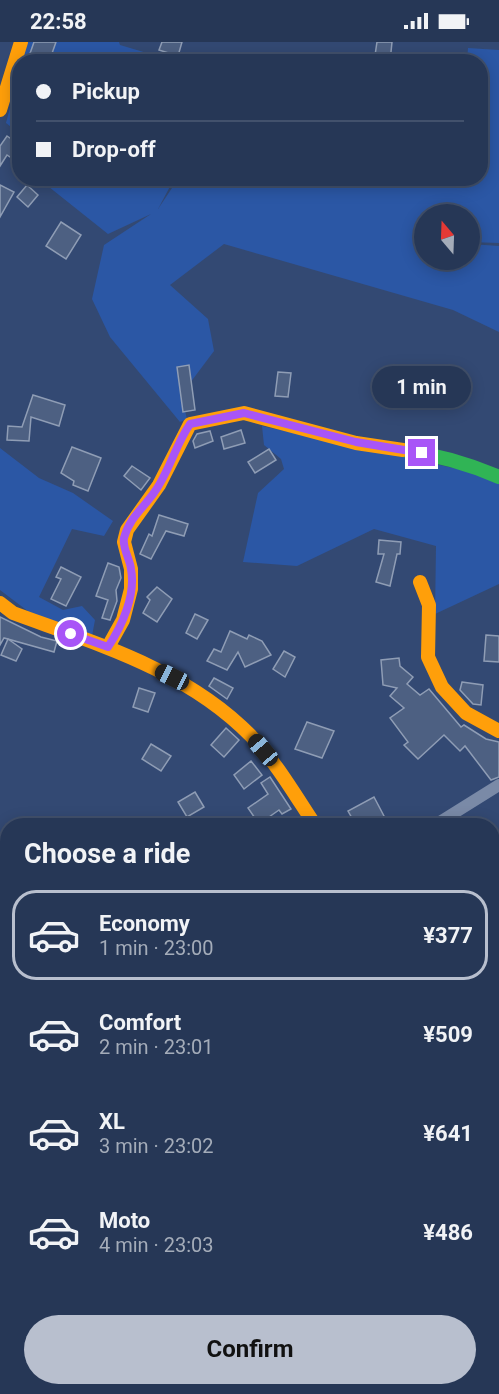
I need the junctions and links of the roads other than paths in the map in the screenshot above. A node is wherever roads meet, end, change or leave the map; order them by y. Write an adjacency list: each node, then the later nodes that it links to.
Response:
1 (12, 71): 2 (street)
2 (0, 110)
3 (499, 477): 6 (street)
4 (420, 582): 7 (street)
5 (0, 603): 6 (street)
6 (108, 647): 9 (street)
7 (499, 731)
8 (499, 785): 10 (street)
9 (310, 818)
10 (446, 818)

